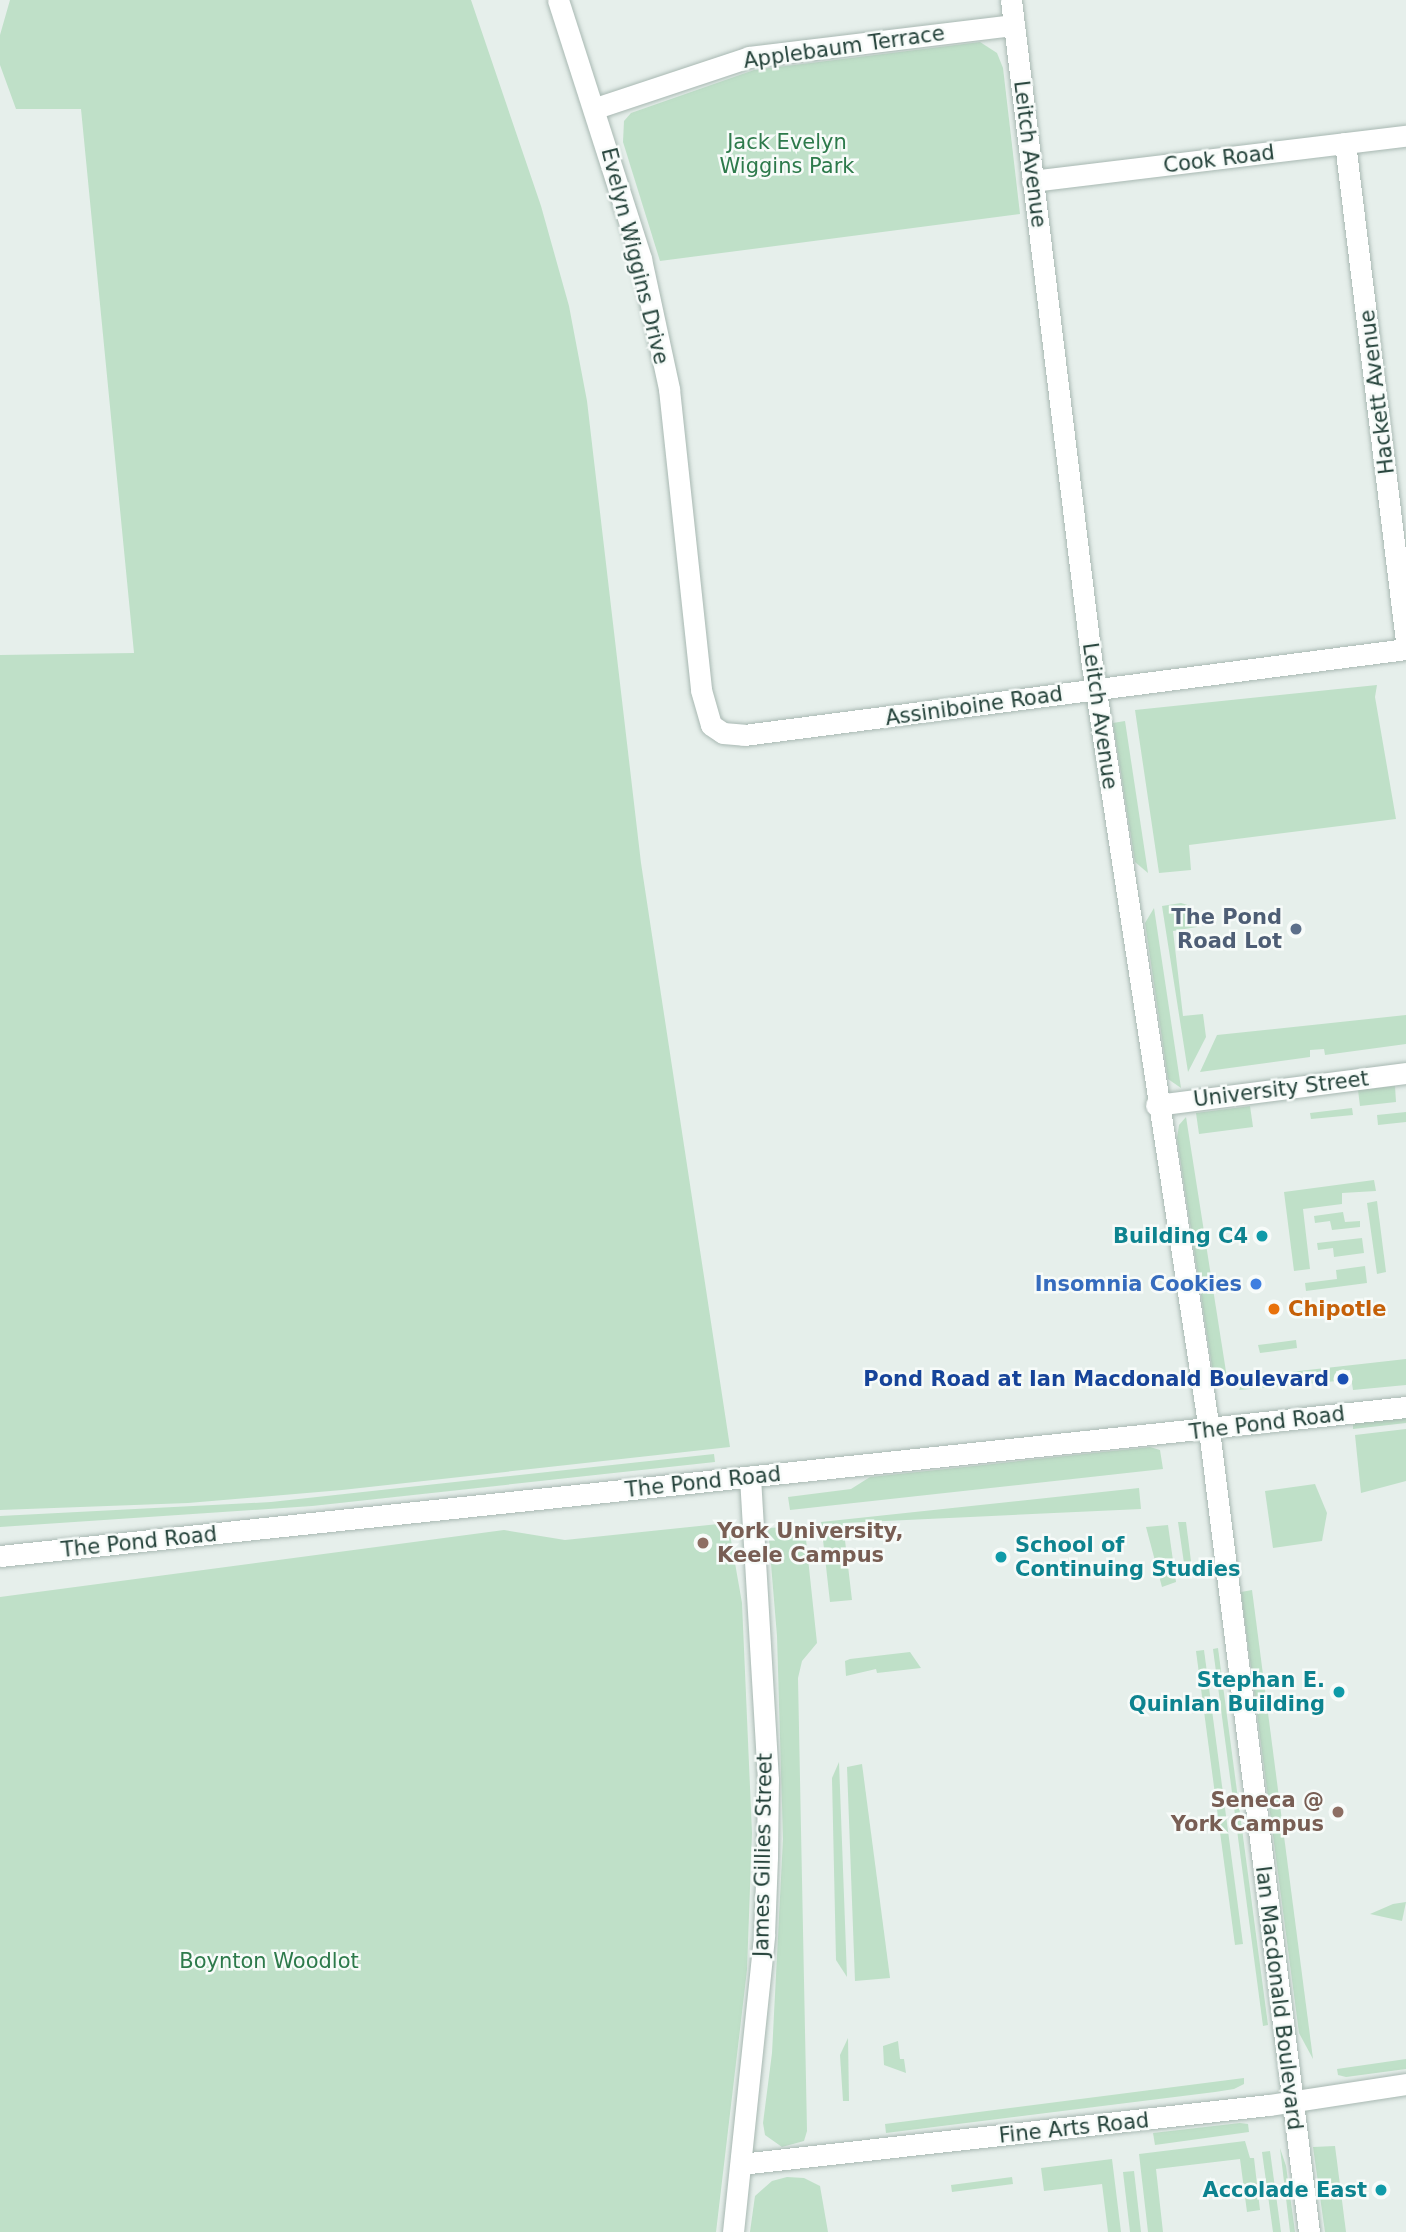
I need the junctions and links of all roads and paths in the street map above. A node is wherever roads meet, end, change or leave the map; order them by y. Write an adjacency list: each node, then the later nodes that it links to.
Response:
1 (558, 0): 4 (street, Evelyn Wiggins Drive)
2 (1011, 0): 3 (street, Leitch Avenue)
3 (1014, 25): 4 (street, Applebaum Terrace); 7 (street, Leitch Avenue)
4 (596, 108): 11 (street, Evelyn Wiggins Drive)
5 (1406, 136): 6 (street, Cook Road)
6 (1345, 143): 7 (street, Cook Road); 8 (street, Hackett Avenue)
7 (1032, 181): 10 (street, Leitch Avenue)
8 (1406, 641)
9 (1406, 649): 10 (street, Assiniboine Road)
10 (1096, 690): 11 (street, Assiniboine Road); 13 (street, Leitch Avenue)
11 (711, 725)
12 (1406, 1073): 13 (street, University Street)
13 (1156, 1105): 15 (street, Leitch Avenue)
14 (1406, 1407): 15 (street, The Pond Road)
15 (1209, 1430): 16 (street, The Pond Road); 19 (street, Ian Macdonald Boulevard)
16 (750, 1478): 17 (street, The Pond Road); 20 (street, James Gillies Street)
17 (0, 1556)
18 (1406, 2084): 19 (street, Fine Arts Road)
19 (1292, 2101): 20 (street, Fine Arts Road); 22 (street, Ian Macdonald Boulevard)
20 (741, 2164): 21 (street, James Gillies Street)
21 (733, 2232)
22 (1309, 2232)

